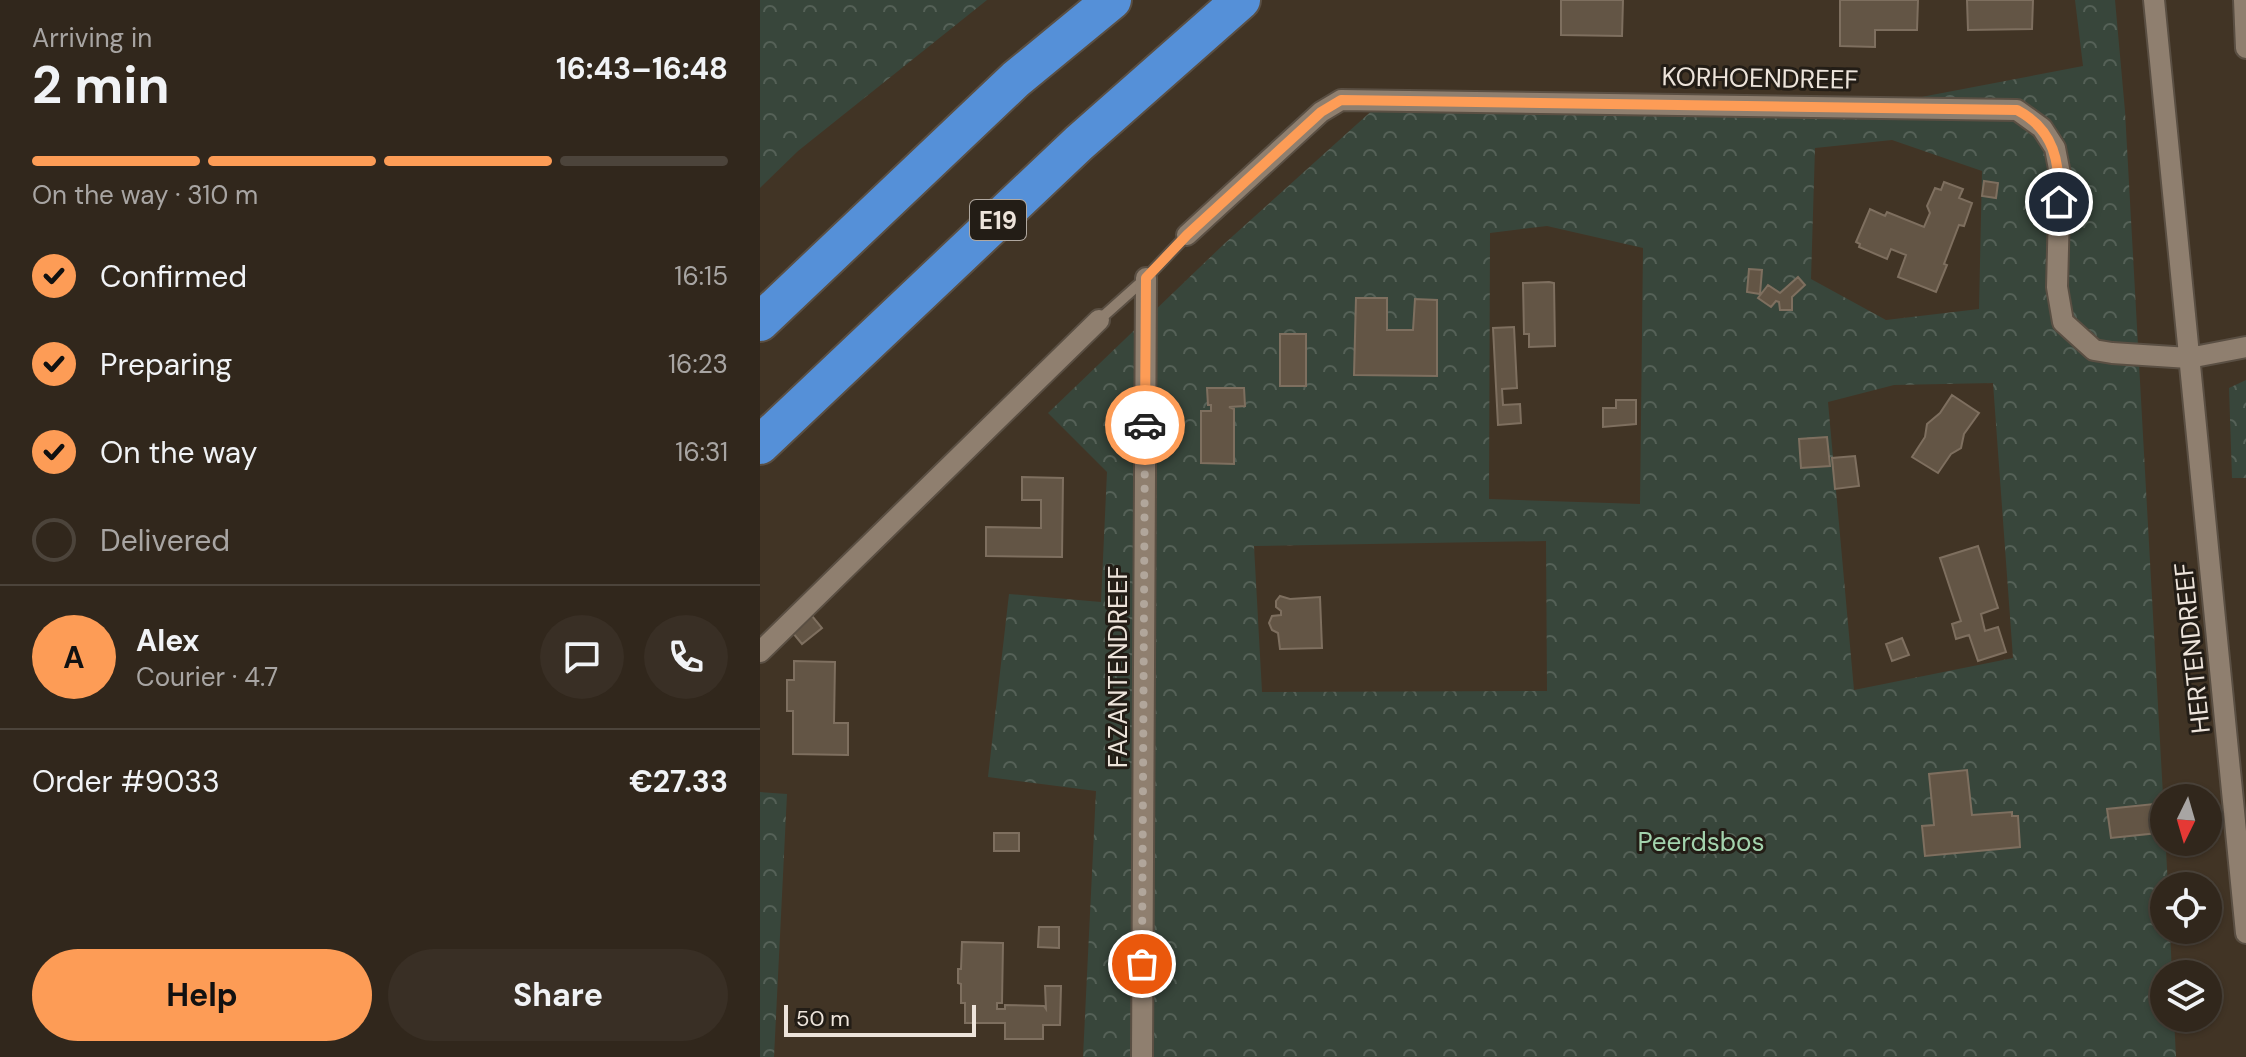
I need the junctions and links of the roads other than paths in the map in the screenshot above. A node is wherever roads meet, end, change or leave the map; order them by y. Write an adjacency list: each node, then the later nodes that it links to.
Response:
1 (1112, 0): 9 (highway)
2 (1241, 0): 12 (highway, E19)
3 (2154, 0): 11 (street, HERTENDREEF)
4 (2244, 0): 5 (street)
5 (2246, 48)
6 (1187, 235): 7 (lane); 11 (street, KORHOENDREEF)
7 (1146, 278): 8 (lane); 15 (street, FAZANTENDREEF)
8 (1099, 320): 13 (street)
9 (760, 322)
10 (2246, 347): 11 (street)
11 (2189, 358): 14 (street, HERTENDREEF)
12 (760, 445)
13 (760, 652)
14 (2246, 933)
15 (1142, 1057)

